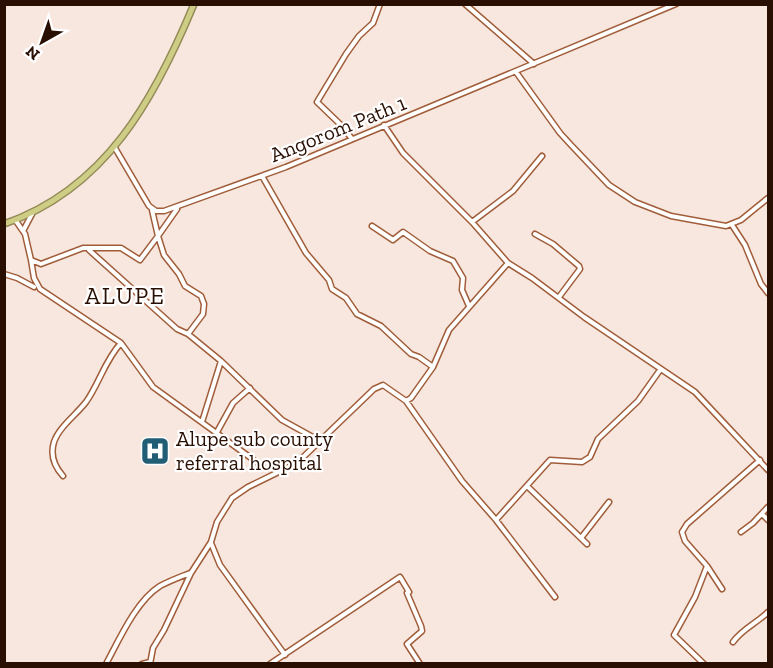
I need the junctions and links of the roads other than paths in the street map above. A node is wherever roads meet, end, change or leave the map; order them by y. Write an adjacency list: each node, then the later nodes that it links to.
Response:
1 (194, 4): 9 (highway)
2 (380, 4): 8 (street)
3 (465, 4): 5 (street)
4 (676, 4): 5 (street, Angorom Path 1)
5 (535, 64): 6 (street, Angorom Path 1)
6 (516, 72): 7 (street, Angorom Path 1); 19 (street)
7 (384, 125): 8 (street, Angorom Path 1); 18 (street)
8 (352, 139): 11 (street, Angorom Path 1)
9 (115, 148): 14 (street); 15 (highway)
10 (542, 156): 18 (street)
11 (262, 176): 13 (street, Angorom Path 1); 35 (street)
12 (768, 198): 19 (street)
13 (178, 207): 14 (street, Angorom Path 1); 23 (street)
14 (152, 210): 23 (street)
15 (32, 214): 16 (highway); 21 (street)
16 (16, 220): 17 (highway); 21 (street)
17 (5, 222)
18 (472, 222): 26 (street)
19 (732, 225): 29 (street)
20 (372, 226): 31 (street)
21 (23, 231): 25 (street)
22 (535, 234): 30 (street)
23 (158, 236): 24 (street); 32 (street)
24 (88, 249): 25 (street); 32 (street)
25 (31, 260): 33 (street)
26 (508, 263): 30 (street); 31 (street)
27 (4, 274): 28 (street)
28 (34, 287)
29 (768, 293)
30 (559, 297): 36 (street)
31 (469, 306): 35 (street)
32 (188, 334): 34 (street)
33 (121, 343): 39 (street); 45 (street)
34 (221, 361): 37 (street); 39 (street)
35 (433, 367): 38 (street)
36 (660, 370): 42 (street); 46 (street)
37 (250, 388): 40 (street); 41 (street)
38 (406, 400): 41 (street); 50 (street)
39 (202, 422): 40 (street)
40 (217, 432): 43 (street)
41 (320, 441): 54 (street)
42 (760, 460): 44 (street); 56 (street)
43 (262, 466)
44 (768, 470)
45 (63, 476)
46 (527, 486): 50 (street); 53 (street)
47 (609, 502): 53 (street)
48 (768, 507): 49 (street)
49 (762, 514): 51 (street); 52 (street)
50 (496, 520): 59 (street)
51 (768, 520)
52 (741, 532)
53 (581, 538): 55 (street)
54 (211, 542): 57 (street); 62 (street)
55 (587, 544)
56 (706, 566): 58 (street); 68 (street)
57 (191, 573): 63 (street); 65 (street)
58 (722, 590)
59 (555, 597)
60 (768, 612): 61 (street)
61 (733, 642)
62 (285, 654): 66 (street); 67 (street)
63 (106, 663)
64 (142, 663): 65 (street)
65 (150, 663)
66 (270, 663)
67 (420, 663)
68 (704, 663)

